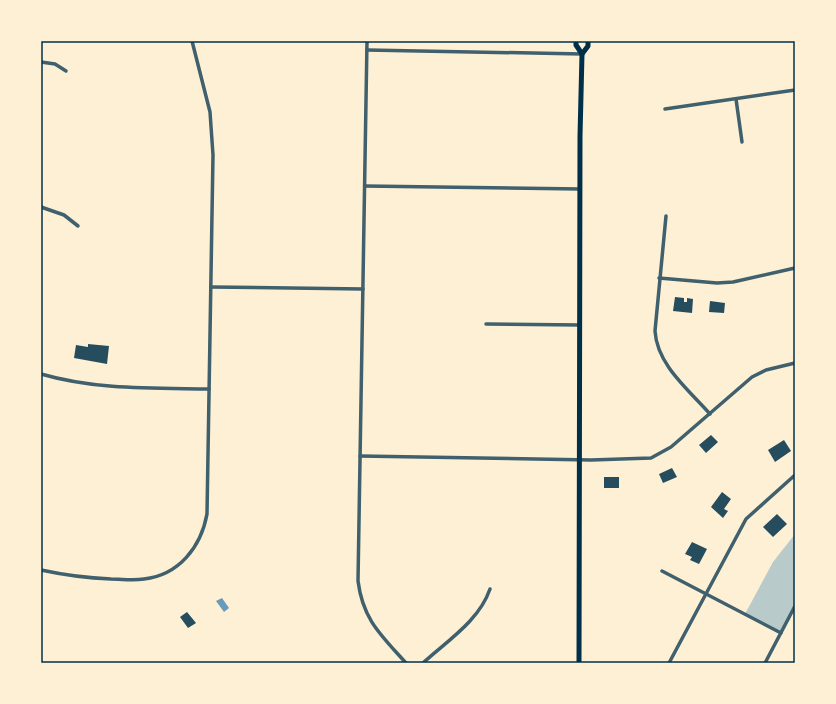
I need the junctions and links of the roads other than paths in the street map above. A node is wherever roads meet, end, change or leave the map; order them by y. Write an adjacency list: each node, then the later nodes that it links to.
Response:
1 (192, 41): 20 (street)
2 (367, 41): 5 (street)
3 (576, 41): 6 (main road)
4 (588, 41): 6 (main road)
5 (367, 50): 6 (street); 13 (street)
6 (582, 54): 14 (main road)
7 (41, 62): 8 (street)
8 (66, 71)
9 (795, 90): 10 (street)
10 (736, 99): 11 (street); 12 (street)
11 (665, 109)
12 (742, 142)
13 (365, 186): 14 (street); 21 (street)
14 (580, 189): 23 (main road)
15 (41, 207): 17 (street)
16 (666, 216): 19 (street)
17 (78, 226)
18 (795, 268): 19 (street)
19 (659, 278): 27 (street)
20 (211, 287): 21 (street); 26 (street)
21 (363, 289): 28 (street)
22 (486, 324): 23 (street)
23 (580, 325): 29 (main road)
24 (795, 363): 27 (street)
25 (41, 374): 26 (street)
26 (209, 389): 31 (street)
27 (710, 414): 29 (street)
28 (360, 456): 29 (street); 37 (street)
29 (580, 459): 39 (main road)
30 (795, 475): 34 (street)
31 (41, 570)
32 (662, 571): 34 (street)
33 (490, 589): 38 (street)
34 (706, 593): 36 (street); 40 (street)
35 (795, 606): 36 (street)
36 (781, 633): 41 (street)
37 (406, 663)
38 (423, 663)
39 (579, 663)
40 (669, 663)
41 (765, 663)

